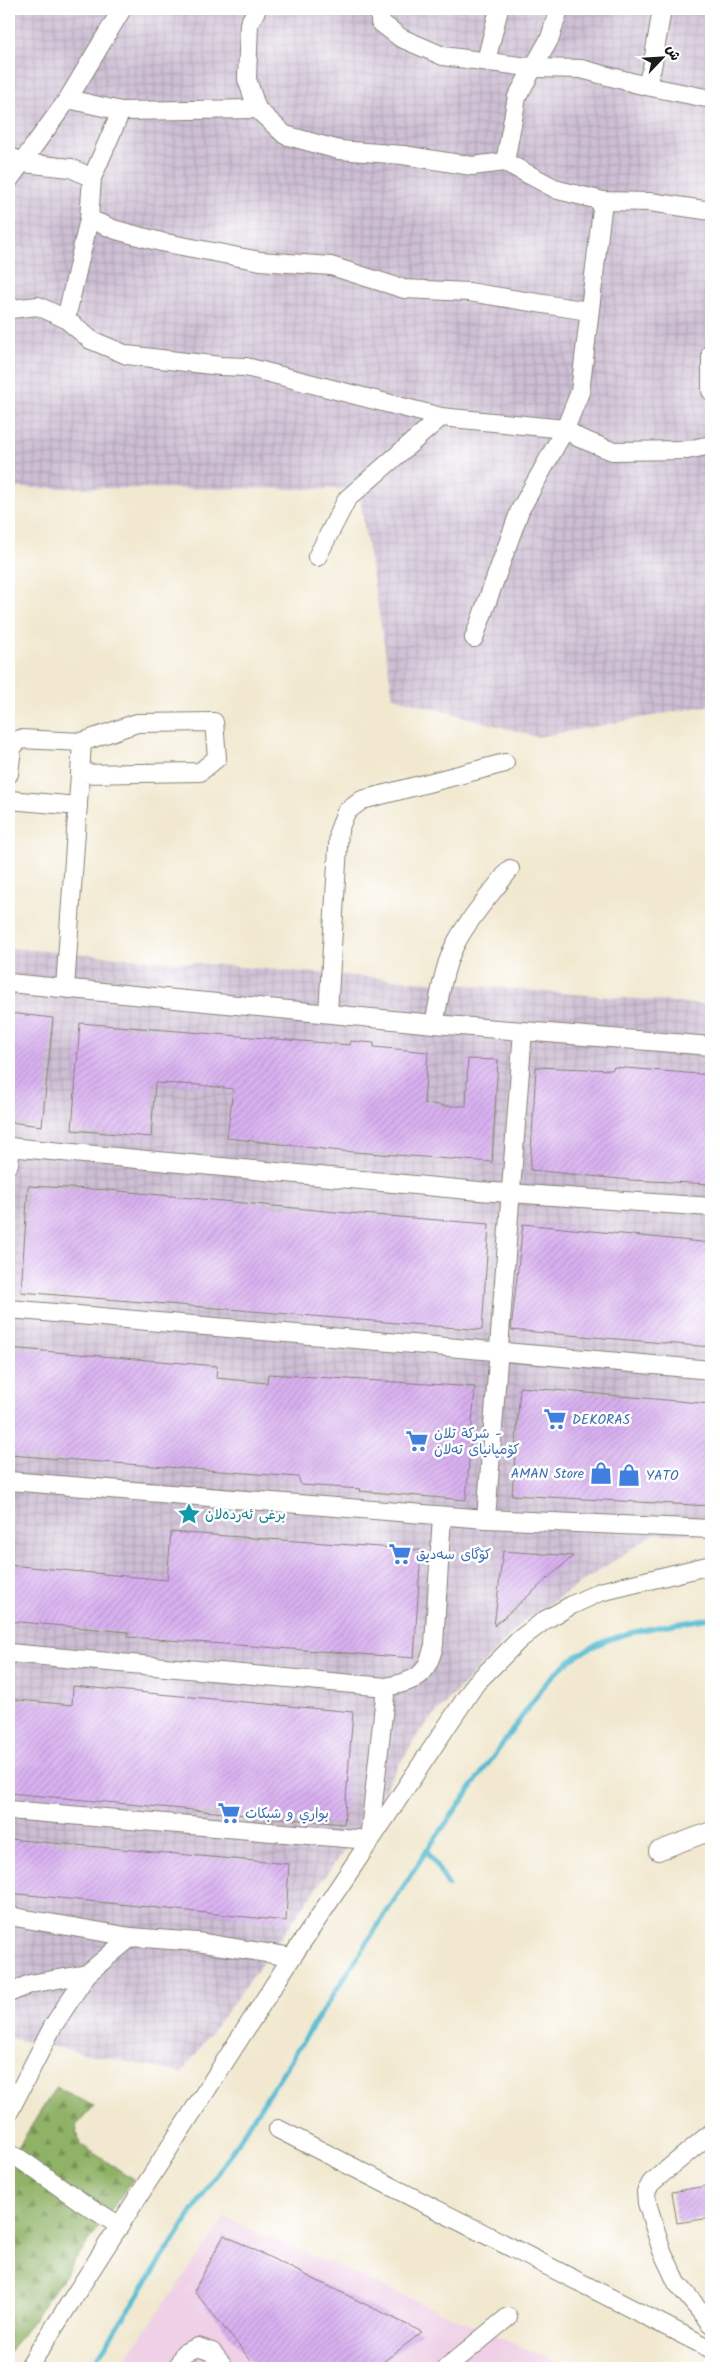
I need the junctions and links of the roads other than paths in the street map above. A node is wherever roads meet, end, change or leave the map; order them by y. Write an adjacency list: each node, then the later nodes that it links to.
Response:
1 (122, 9): 10 (street)
2 (257, 9): 12 (street)
3 (381, 9): 7 (street)
4 (499, 9): 7 (street)
5 (559, 9): 8 (street)
6 (662, 9): 9 (street)
7 (486, 61): 8 (street)
8 (535, 68): 9 (street); 15 (street)
9 (646, 86): 11 (street)
10 (68, 99): 13 (street); 14 (street)
11 (711, 99)
12 (257, 108): 13 (street); 15 (street)
13 (121, 110): 16 (street)
14 (16, 159): 16 (street); 17 (street)
15 (505, 162): 18 (street)
16 (92, 178): 20 (street)
17 (9, 180)
18 (603, 201): 19 (street); 22 (street)
19 (711, 211)
20 (89, 219): 22 (street); 23 (street)
21 (9, 304): 23 (street)
22 (588, 311): 27 (street)
23 (66, 319): 26 (street)
24 (711, 353): 25 (street)
25 (711, 391)
26 (441, 417): 27 (street); 29 (street)
27 (565, 429): 28 (street); 30 (street)
28 (711, 445)
29 (317, 557)
30 (474, 638)
31 (82, 742): 33 (street); 34 (street); 34 (street)
32 (505, 763): 40 (street)
33 (9, 774)
34 (80, 774): 36 (street)
35 (9, 800): 36 (street)
36 (78, 806): 39 (street)
37 (510, 870): 41 (street)
38 (9, 983): 39 (street)
39 (65, 988): 40 (street)
40 (328, 1013): 41 (street)
41 (434, 1024): 42 (street)
42 (523, 1031): 43 (street); 46 (street)
43 (711, 1046)
44 (10, 1147): 45 (street); 46 (street)
45 (9, 1164)
46 (511, 1193): 47 (street); 49 (street)
47 (711, 1207)
48 (9, 1310): 49 (street)
49 (498, 1352): 50 (street); 53 (street)
50 (711, 1370)
51 (9, 1481): 52 (street)
52 (442, 1516): 53 (street); 57 (street)
53 (486, 1519): 54 (street)
54 (711, 1529)
55 (711, 1564): 60 (street)
56 (9, 1653): 57 (street)
57 (386, 1687): 60 (street)
58 (9, 1810): 60 (street)
59 (711, 1831): 61 (street)
60 (369, 1840): 64 (street)
61 (658, 1850)
62 (9, 1916): 63 (street)
63 (131, 1937): 64 (street); 65 (street)
64 (292, 1957): 71 (street)
65 (87, 1974): 66 (street); 67 (street)
66 (9, 1993)
67 (9, 2112)
68 (278, 2129): 74 (street)
69 (711, 2133): 73 (street)
70 (9, 2154): 71 (street)
71 (120, 2226): 75 (street)
72 (508, 2317): 78 (street)
73 (711, 2324)
74 (711, 2349)
75 (28, 2368)
76 (177, 2368): 77 (street)
77 (225, 2368)
78 (446, 2368)

